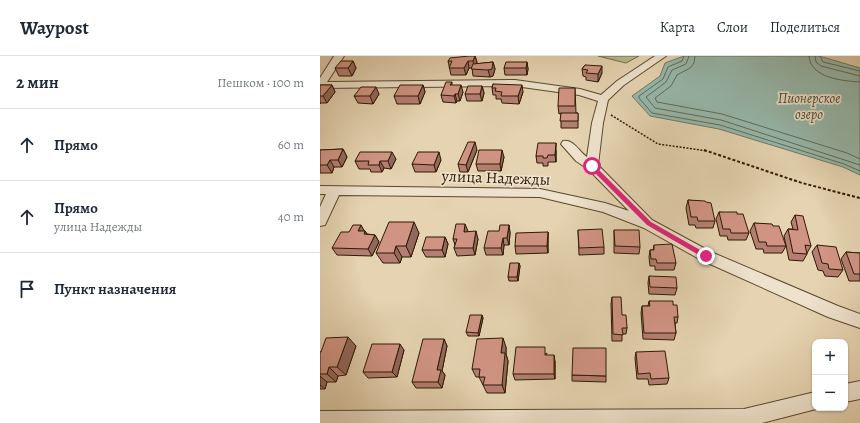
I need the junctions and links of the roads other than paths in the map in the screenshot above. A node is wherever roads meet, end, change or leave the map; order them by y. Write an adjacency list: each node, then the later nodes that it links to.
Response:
1 (339, 56): 3 (street)
2 (661, 56): 4 (street)
3 (320, 85): 4 (street)
4 (602, 103): 6 (street)
5 (567, 144): 6 (street)
6 (592, 166): 10 (street)
7 (320, 190): 8 (street, улица Надежды)
8 (335, 190): 9 (street); 10 (street, улица Надежды)
9 (320, 221)
10 (649, 224): 11 (street, улица Надежды)
11 (860, 321)
12 (860, 390): 13 (street)
13 (848, 392)
14 (812, 402): 16 (street)
15 (320, 420): 16 (street)
16 (748, 421)

